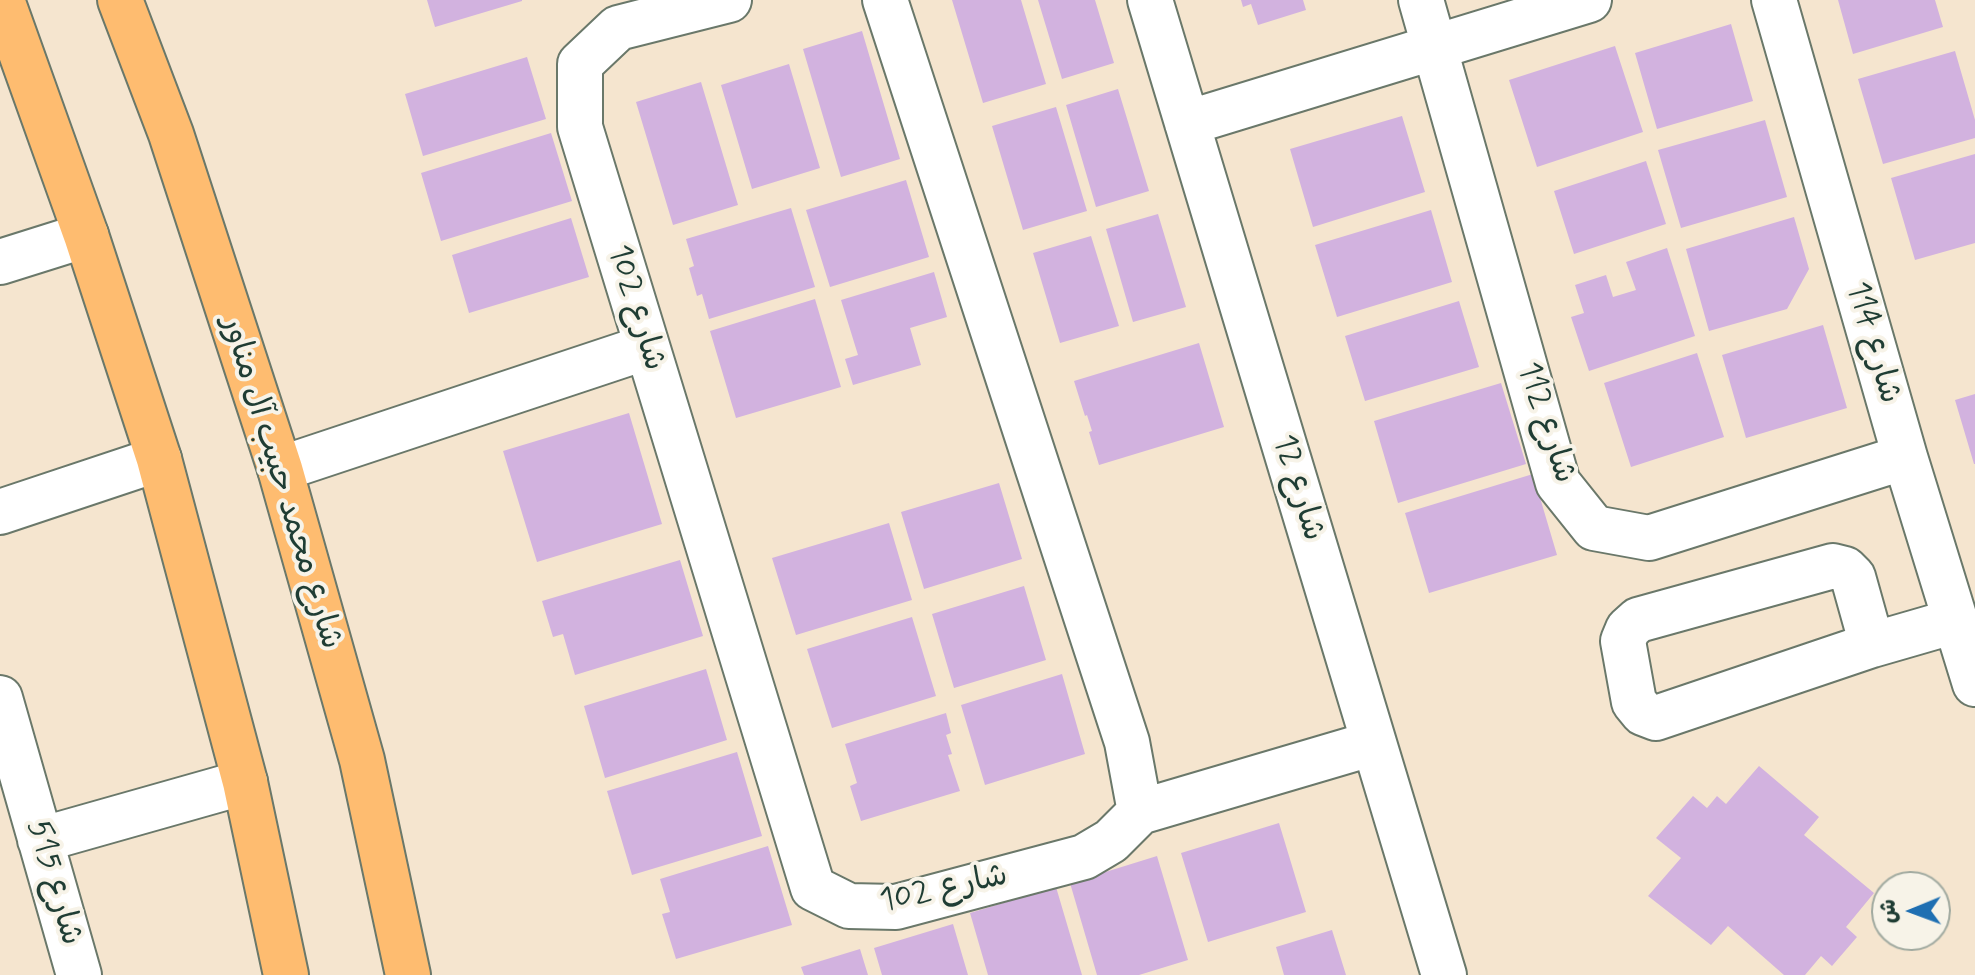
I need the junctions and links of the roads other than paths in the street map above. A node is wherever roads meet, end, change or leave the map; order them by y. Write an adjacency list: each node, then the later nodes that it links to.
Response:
1 (2, 0): 11 (main road)
2 (120, 0): 16 (main road, شارع محمد حبيب آل مناور)
3 (729, 0): 13 (street, شارع 102)
4 (885, 0): 24 (street)
5 (1150, 0): 10 (street, شارع 12)
6 (1421, 0): 9 (street, شارع 112)
7 (1589, 0): 9 (street)
8 (1774, 0): 14 (street, شارع 114)
9 (1436, 47): 10 (street); 14 (street, شارع 112)
10 (1187, 123): 22 (street, شارع 12)
11 (86, 235): 12 (street); 15 (main road)
12 (0, 262)
13 (647, 347): 16 (street); 24 (street, شارع 102)
14 (1905, 457): 18 (street, شارع 114)
15 (159, 459): 17 (street); 23 (main road)
16 (280, 469): 28 (main road, شارع محمد حبيب آل مناور)
17 (0, 512)
18 (1955, 621): 19 (street); 20 (street, شارع 114)
19 (1872, 645): 19 (street)
20 (1975, 684)
21 (0, 698): 25 (street, شارع 515)
22 (1374, 743): 24 (street); 29 (street, شارع 12)
23 (245, 782): 25 (street); 27 (main road)
24 (1140, 812)
25 (40, 840): 26 (street, شارع 515)
26 (79, 975)
27 (286, 975)
28 (408, 975)
29 (1444, 975)

